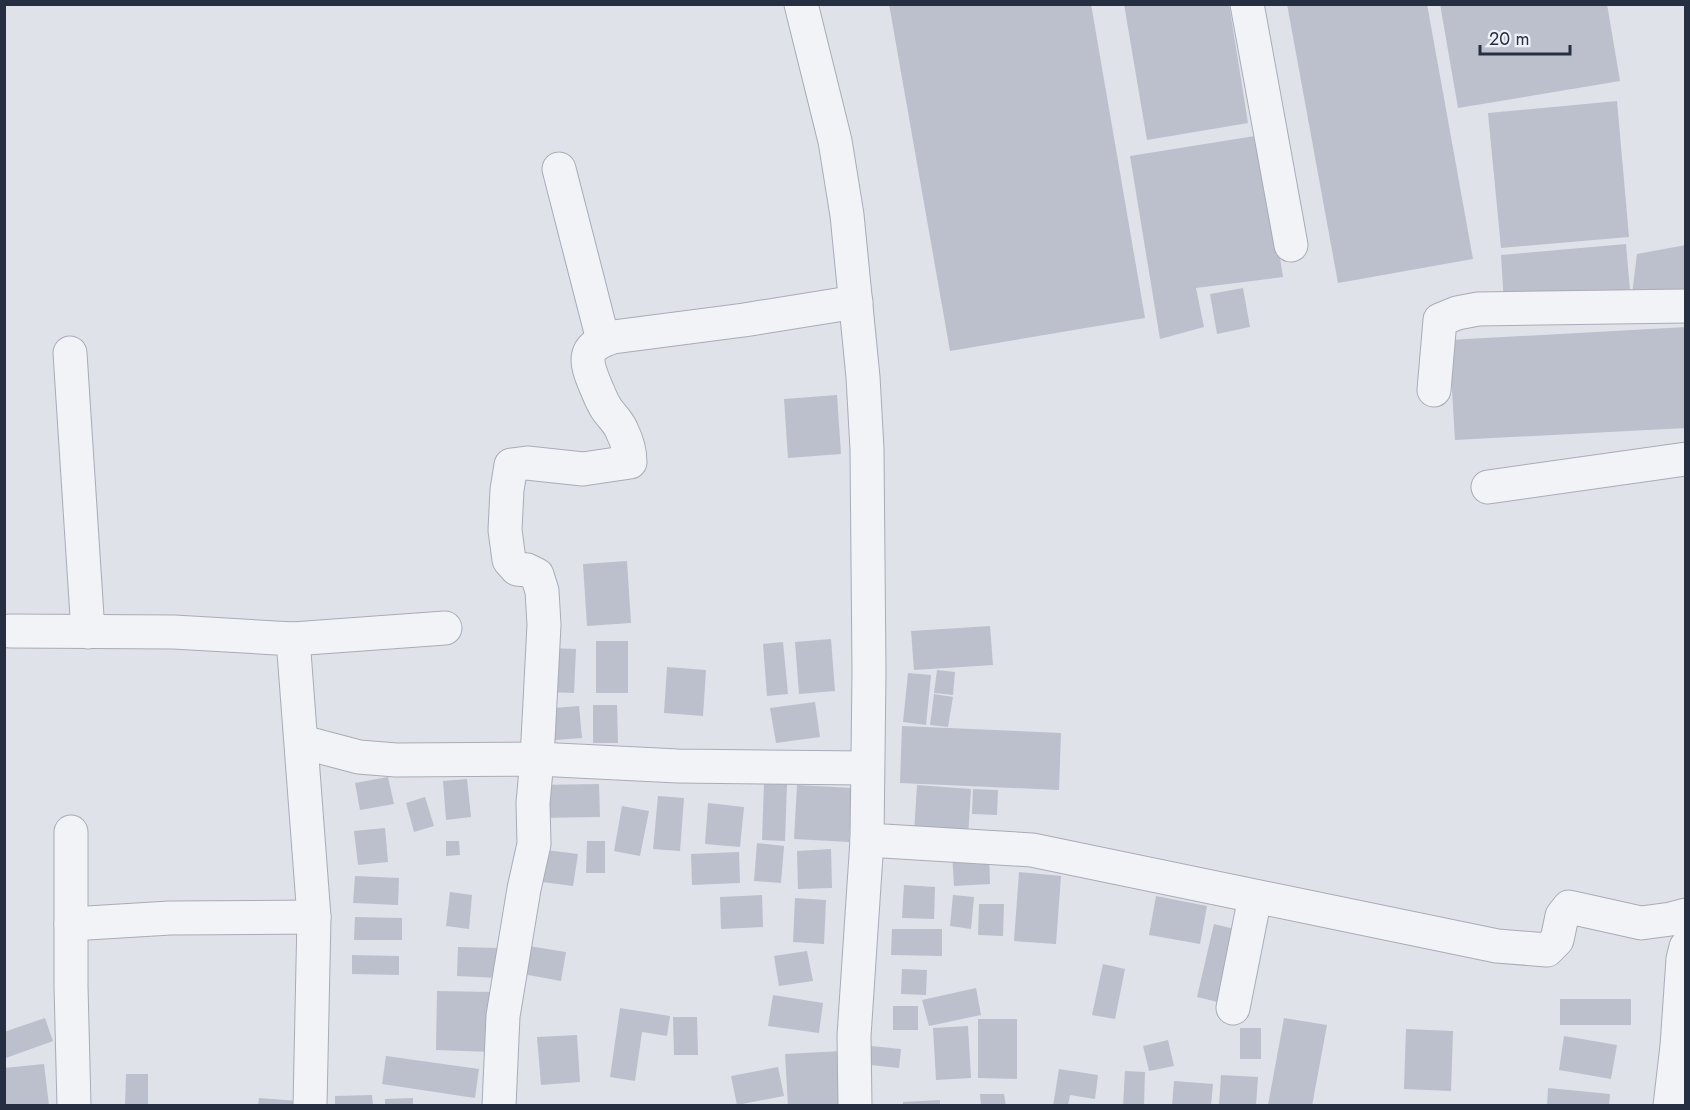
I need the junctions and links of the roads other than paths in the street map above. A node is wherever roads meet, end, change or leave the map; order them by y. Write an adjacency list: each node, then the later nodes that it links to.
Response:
1 (801, 4): 5 (street)
2 (1247, 4): 4 (street)
3 (559, 169): 7 (street)
4 (1291, 245)
5 (856, 302): 7 (street); 18 (street)
6 (1686, 306): 9 (street)
7 (603, 340): 17 (street)
8 (70, 353): 14 (street)
9 (1434, 390)
10 (1686, 459): 11 (street)
11 (1488, 487)
12 (445, 628): 15 (street)
13 (10, 631): 14 (street)
14 (88, 632): 15 (street)
15 (293, 639): 16 (street)
16 (302, 742): 17 (street); 23 (street)
17 (537, 759): 18 (street); 29 (street)
18 (867, 768): 20 (street)
19 (71, 832): 24 (street)
20 (867, 840): 21 (street); 30 (street)
21 (1255, 897): 22 (street); 26 (street)
22 (1686, 915)
23 (314, 917): 24 (street); 28 (street)
24 (71, 924): 27 (street)
25 (1686, 947): 31 (street)
26 (1233, 1008)
27 (74, 1106)
28 (310, 1106)
29 (499, 1106)
30 (855, 1106)
31 (1670, 1106)

